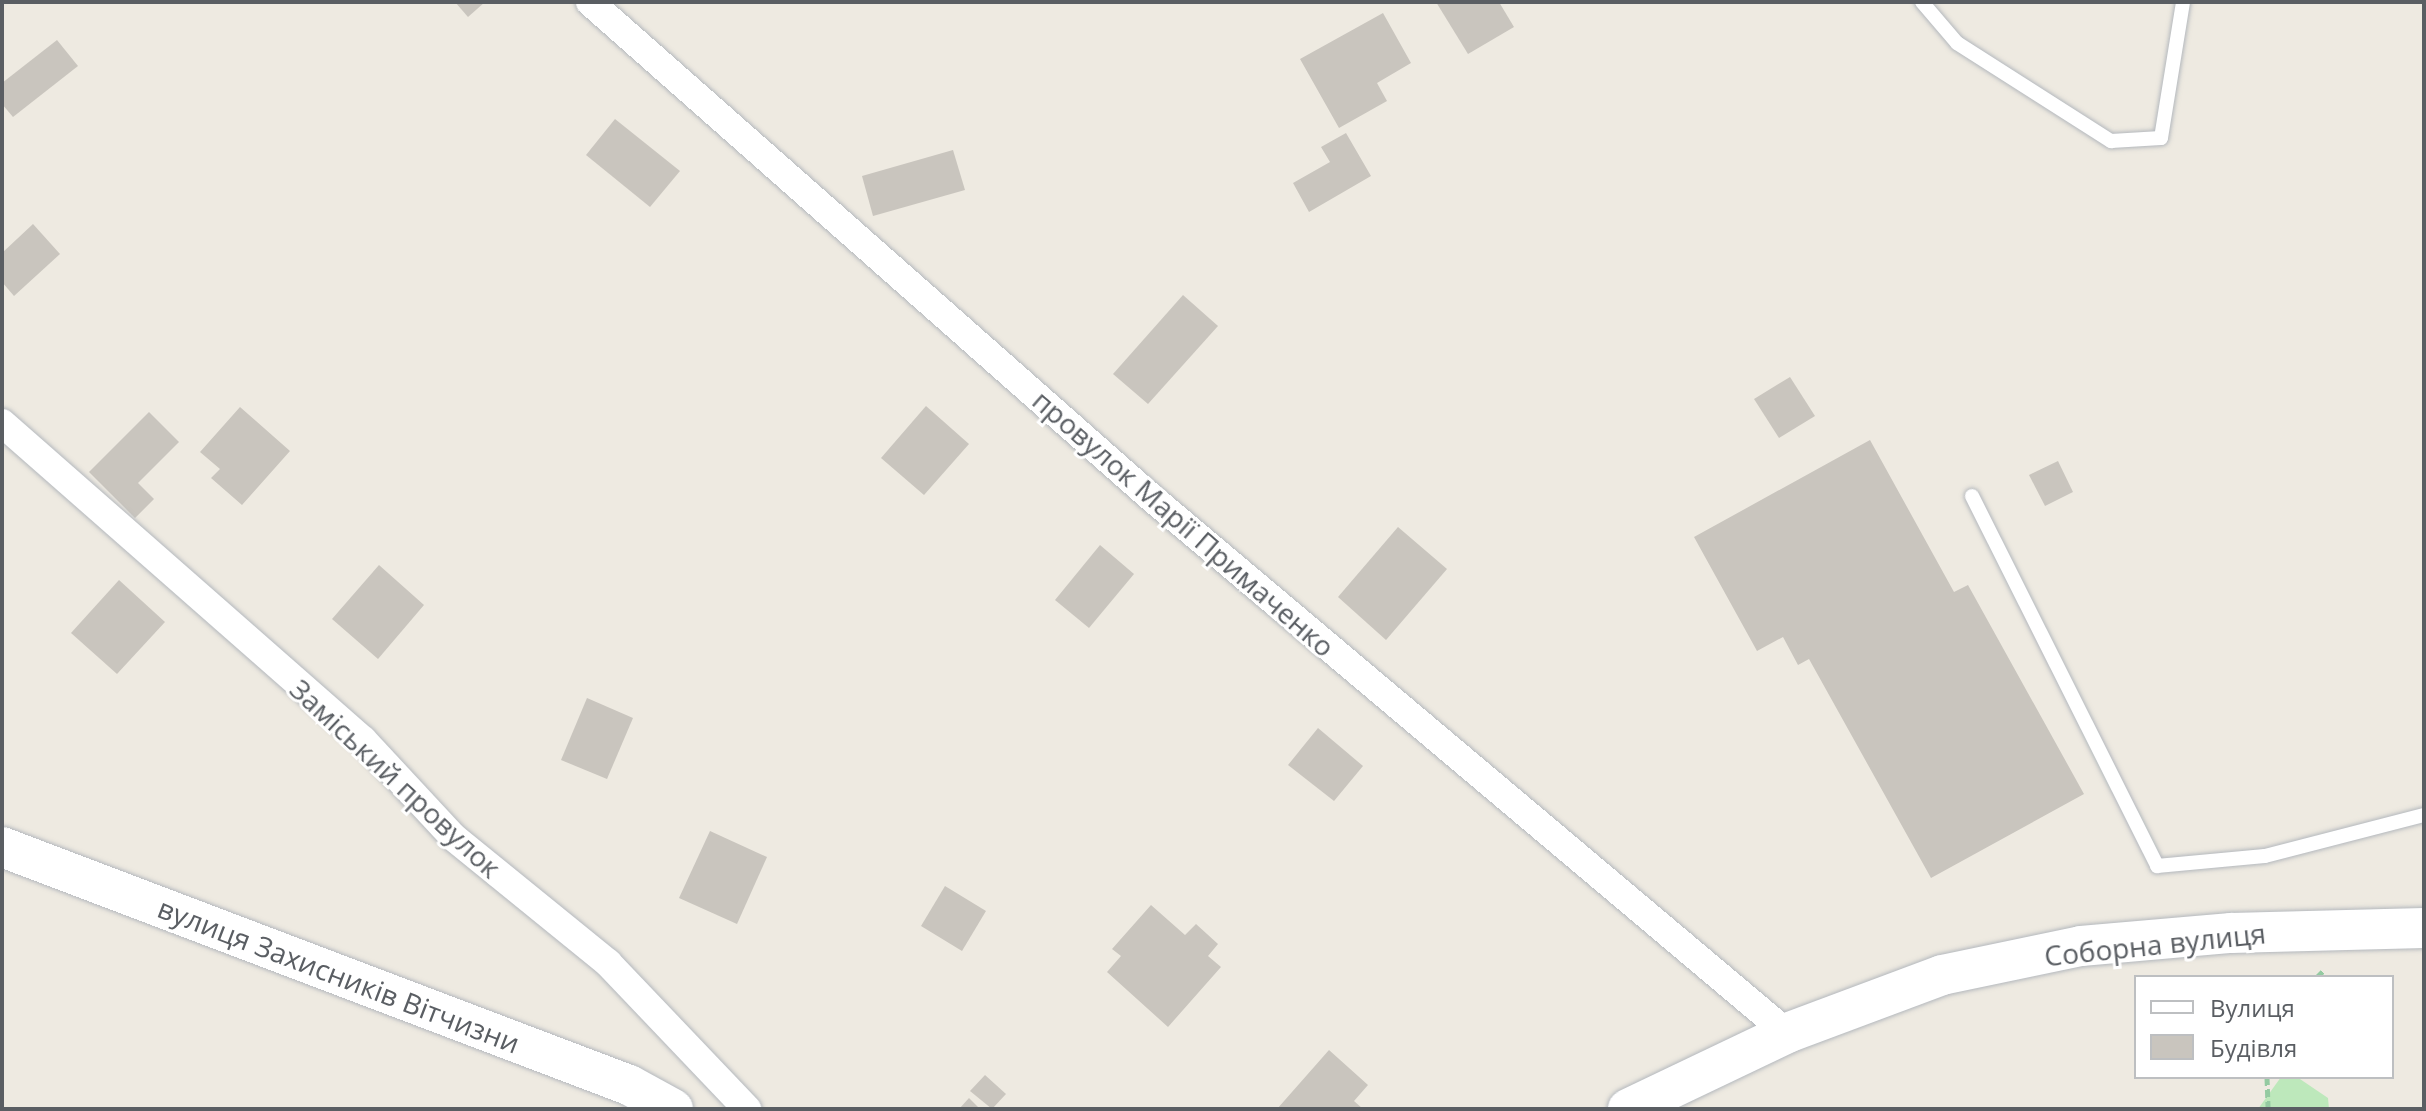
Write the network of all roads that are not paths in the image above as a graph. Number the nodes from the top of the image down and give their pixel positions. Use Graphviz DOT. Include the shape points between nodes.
graph roads {
  1 [pos="590,2"];
  2 [pos="1922,2"];
  3 [pos="2183,2"];
  4 [pos="2,423"];
  5 [pos="1972,496"];
  6 [pos="2424,815"];
  7 [pos="2,847"];
  8 [pos="2424,928"];
  9 [pos="1787,1033"];
  10 [pos="673,1109"];
  11 [pos="747,1109"];
  12 [pos="1628,1109"];
  1 -- 9 [label="street, провулок Марії Примаченко" via="1153,499"];
  2 -- 3 [label="lane" via="1957,43 2111,141 2161,138"];
  4 -- 11 [label="street, Заміський провулок" via="363,740 453,837 608,963"];
  5 -- 6 [label="lane" via="2157,866 2265,856"];
  7 -- 10 [label="street, вулиця Захисників Вітчизни" via="629,1085"];
  8 -- 9 [label="street, Соборна вулиця" via="2081,946 1942,975"];
  9 -- 12 [label="street, Соборна вулиця"];
}
